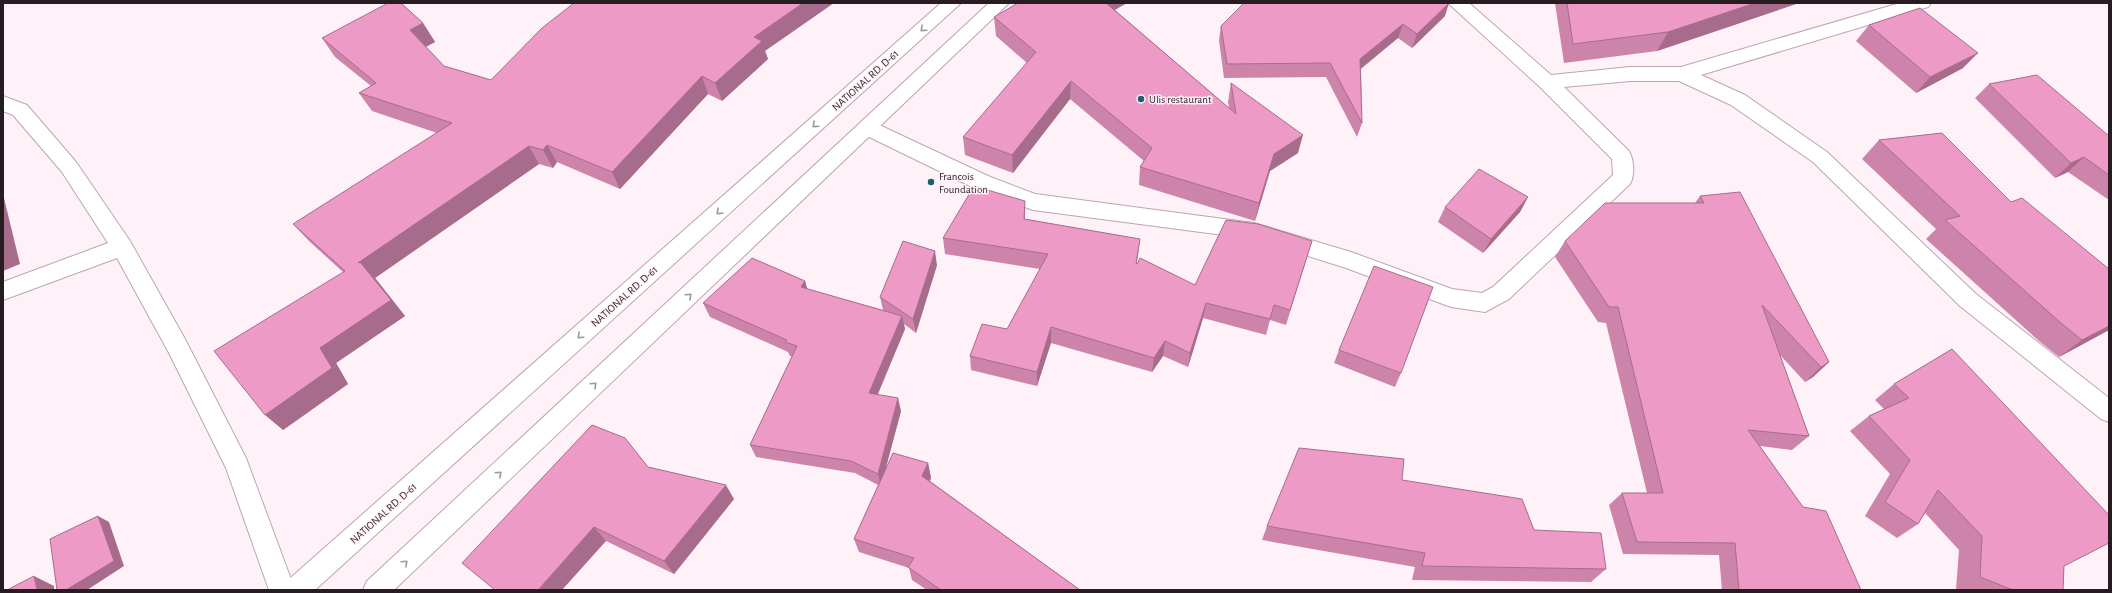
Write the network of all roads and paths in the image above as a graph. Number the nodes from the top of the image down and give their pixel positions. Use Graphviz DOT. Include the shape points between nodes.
graph roads {
  1 [pos="952,3"];
  2 [pos="1000,3"];
  3 [pos="1457,3"];
  4 [pos="1922,3"];
  5 [pos="1681,74"];
  6 [pos="1547,82"];
  7 [pos="3,103"];
  8 [pos="868,128"];
  9 [pos="122,247"];
  10 [pos="3,291"];
  11 [pos="2109,412"];
  12 [pos="282,590"];
  13 [pos="296,590"];
  14 [pos="376,590"];
  1 -- 13 [label="main road, NATIONAL RD. D-61, one-way"];
  2 -- 8 [label="main road"];
  3 -- 6 [label="main road"];
  4 -- 5 [label="main road"];
  5 -- 6 [label="main road" via="1630,74"];
  5 -- 11 [label="main road" via="1738,100 1820,157 1968,300"];
  6 -- 8 [label="main road" via="1622,156 1623,178 1501,293 1485,304 1451,298 1351,261 1254,231 1033,202 981,182"];
  7 -- 9 [label="main road" via="20,110 69,167"];
  14 -- 8 [label="main road, one-way"];
  9 -- 10 [label="main road"];
  9 -- 12 [label="main road" via="177,346 237,466"];
}
